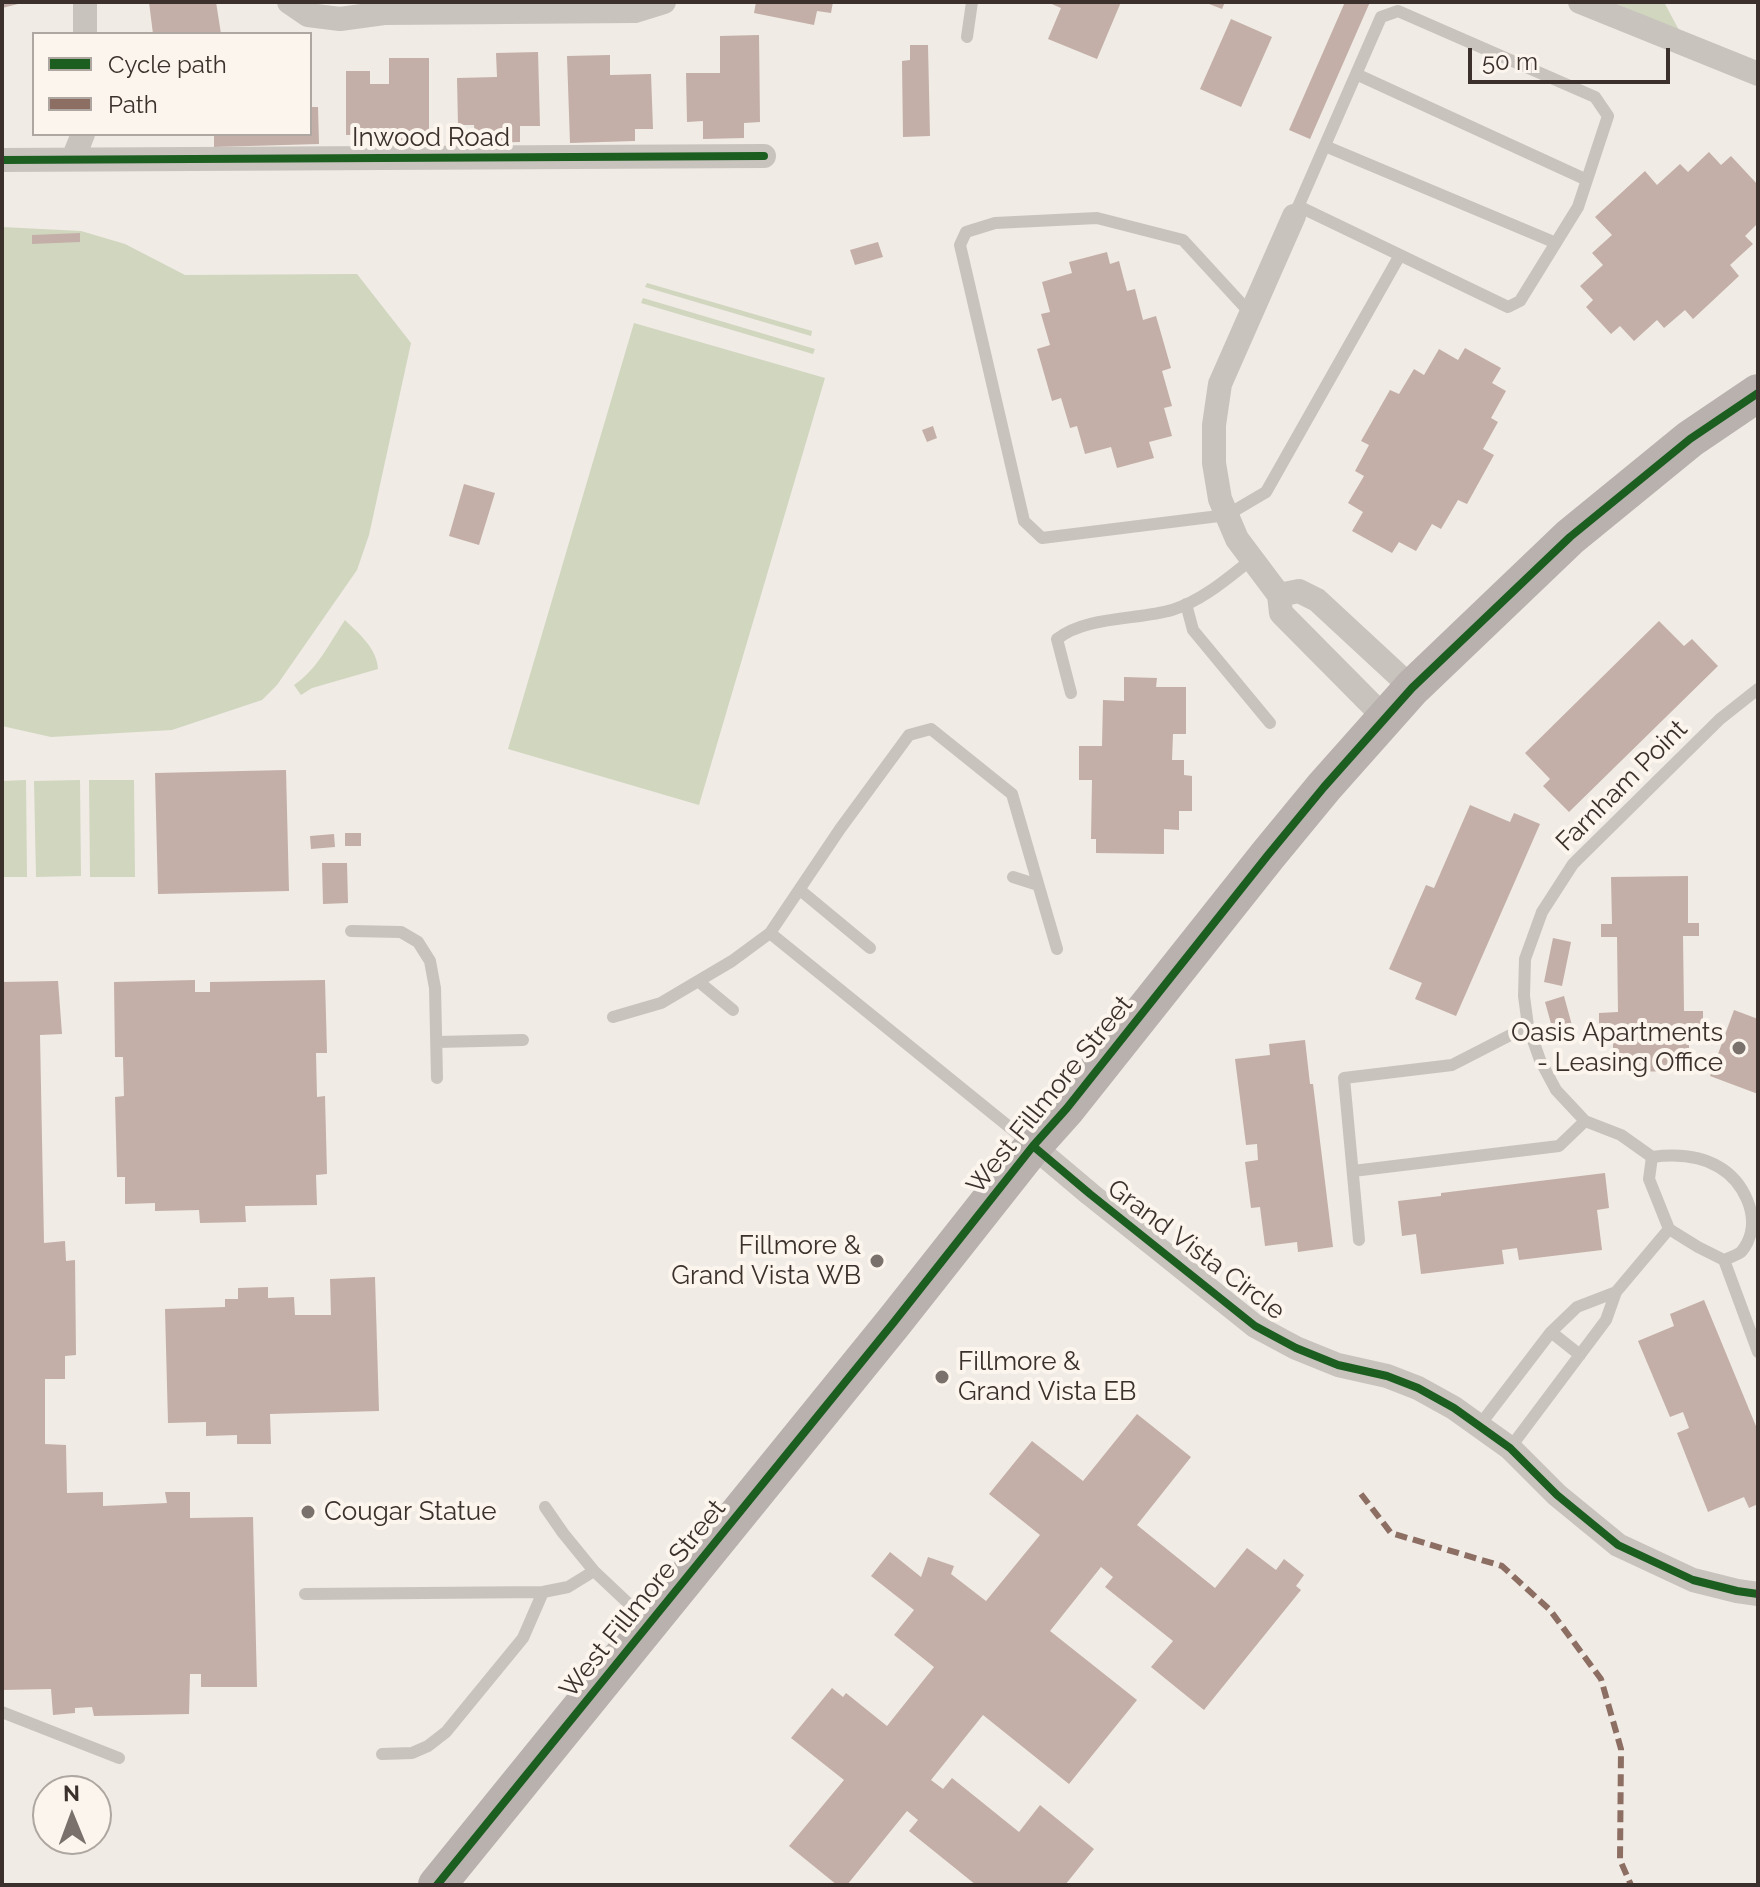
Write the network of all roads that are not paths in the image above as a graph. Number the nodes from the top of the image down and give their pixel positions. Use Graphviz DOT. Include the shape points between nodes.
graph roads {
  1 [pos="85,2"];
  2 [pos="289,2"];
  3 [pos="664,2"];
  4 [pos="972,2"];
  5 [pos="1580,2"];
  6 [pos="85,32"];
  7 [pos="967,37"];
  8 [pos="1356,74"];
  9 [pos="1758,74"];
  10 [pos="82,136"];
  11 [pos="1325,146"];
  12 [pos="764,156"];
  13 [pos="73,159"];
  14 [pos="2,160"];
  15 [pos="1587,180"];
  16 [pos="1296,211"];
  17 [pos="1556,243"];
  18 [pos="1400,255"];
  19 [pos="1251,314"];
  20 [pos="1758,393"];
  21 [pos="1227,515"];
  22 [pos="1252,559"];
  23 [pos="1279,595"];
  24 [pos="1186,604"];
  25 [pos="1412,688"];
  26 [pos="1758,689"];
  27 [pos="1071,693"];
  28 [pos="1385,718"];
  29 [pos="1270,723"];
  30 [pos="1013,877"];
  31 [pos="1038,885"];
  32 [pos="800,890"];
  33 [pos="351,931"];
  34 [pos="770,933"];
  35 [pos="870,948"];
  36 [pos="1057,949"];
  37 [pos="698,981"];
  38 [pos="733,1010"];
  39 [pos="613,1017"];
  40 [pos="1528,1026"];
  41 [pos="523,1040"];
  42 [pos="437,1042"];
  43 [pos="437,1078"];
  44 [pos="1585,1121"];
  45 [pos="1033,1146"];
  46 [pos="1652,1157"];
  47 [pos="1353,1171"];
  48 [pos="1669,1229"];
  49 [pos="1359,1240"];
  50 [pos="1724,1260"];
  51 [pos="1616,1292"];
  52 [pos="1551,1332"];
  53 [pos="1758,1352"];
  54 [pos="1580,1355"];
  55 [pos="1479,1426"];
  56 [pos="1510,1448"];
  57 [pos="545,1507"];
  58 [pos="594,1571"];
  59 [pos="543,1592"];
  60 [pos="305,1594"];
  61 [pos="1758,1594"];
  62 [pos="649,1623"];
  63 [pos="2,1712"];
  64 [pos="382,1754"];
  65 [pos="119,1758"];
  66 [pos="437,1885"];
  1 -- 6 [label="street"];
  2 -- 3 [label="street" via="308,15 340,19 384,13 635,11"];
  4 -- 7 [label="lane"];
  5 -- 9 [label="street"];
  8 -- 11 [label="lane"];
  8 -- 15 [label="lane"];
  8 -- 15 [label="lane" via="1381,17 1398,11 1595,97 1608,116"];
  10 -- 13 [label="street"];
  11 -- 16 [label="lane"];
  11 -- 17 [label="lane"];
  12 -- 13 [label="street, Inwood Road"];
  13 -- 14 [label="street, Inwood Road"];
  15 -- 17 [label="lane"];
  16 -- 18 [label="lane"];
  16 -- 19 [label="street"];
  17 -- 18 [label="lane" via="1520,301 1508,307"];
  18 -- 21 [label="lane" via="1266,492"];
  19 -- 21 [label="street" via="1220,384 1214,425 1214,463"];
  19 -- 21 [label="lane" via="1183,240 1097,218 995,223 966,232 960,245 1024,521 1042,538"];
  20 -- 25 [label="main road, West Fillmore Street" via="1690,439 1570,537"];
  21 -- 22 [label="street"];
  22 -- 23 [label="street"];
  22 -- 24 [label="lane"];
  23 -- 25 [label="street" via="1299,591 1317,600"];
  23 -- 28 [label="street" via="1281,613"];
  24 -- 27 [label="lane" via="1082,626 1057,639"];
  24 -- 29 [label="lane" via="1193,630"];
  25 -- 28 [label="main road, West Fillmore Street"];
  26 -- 40 [label="lane, Farnham Point" via="1720,719 1573,864 1542,912 1525,959"];
  28 -- 45 [label="main road, West Fillmore Street"];
  30 -- 31 [label="lane"];
  31 -- 32 [label="lane" via="1012,794 931,729 909,735"];
  31 -- 36 [label="lane"];
  32 -- 34 [label="lane"];
  32 -- 35 [label="lane"];
  33 -- 42 [label="lane" via="401,932 418,942 430,961"];
  34 -- 37 [label="lane"];
  34 -- 45 [label="lane"];
  37 -- 38 [label="lane"];
  37 -- 39 [label="lane" via="661,1003"];
  40 -- 44 [label="lane, Farnham Point" via="1556,1090"];
  40 -- 47 [label="lane" via="1452,1065 1344,1078"];
  41 -- 42 [label="lane"];
  42 -- 43 [label="lane"];
  44 -- 46 [label="lane, Farnham Point" via="1621,1135"];
  44 -- 47 [label="lane" via="1559,1146"];
  45 -- 55 [label="street, Grand Vista Circle" via="1255,1326 1338,1365 1418,1388"];
  45 -- 62 [label="main road, West Fillmore Street"];
  46 -- 48 [label="lane" via="1649,1179"];
  46 -- 50 [label="lane" via="1695,1157 1736,1179 1754,1217 1752,1235 1742,1251"];
  47 -- 49 [label="lane"];
  48 -- 50 [label="lane"];
  48 -- 51 [label="lane"];
  50 -- 53 [label="lane"];
  51 -- 52 [label="lane" via="1577,1307"];
  51 -- 54 [label="lane" via="1606,1320"];
  52 -- 54 [label="lane"];
  52 -- 55 [label="lane"];
  54 -- 56 [label="lane"];
  55 -- 56 [label="street, Grand Vista Circle"];
  56 -- 61 [label="street, Grand Vista Circle" via="1618,1545 1693,1580"];
  57 -- 58 [label="lane"];
  58 -- 59 [label="lane" via="568,1587"];
  58 -- 62 [label="lane"];
  59 -- 60 [label="lane"];
  59 -- 64 [label="lane" via="523,1638 446,1732 412,1753"];
  62 -- 66 [label="main road, West Fillmore Street"];
  63 -- 65 [label="lane"];
}
